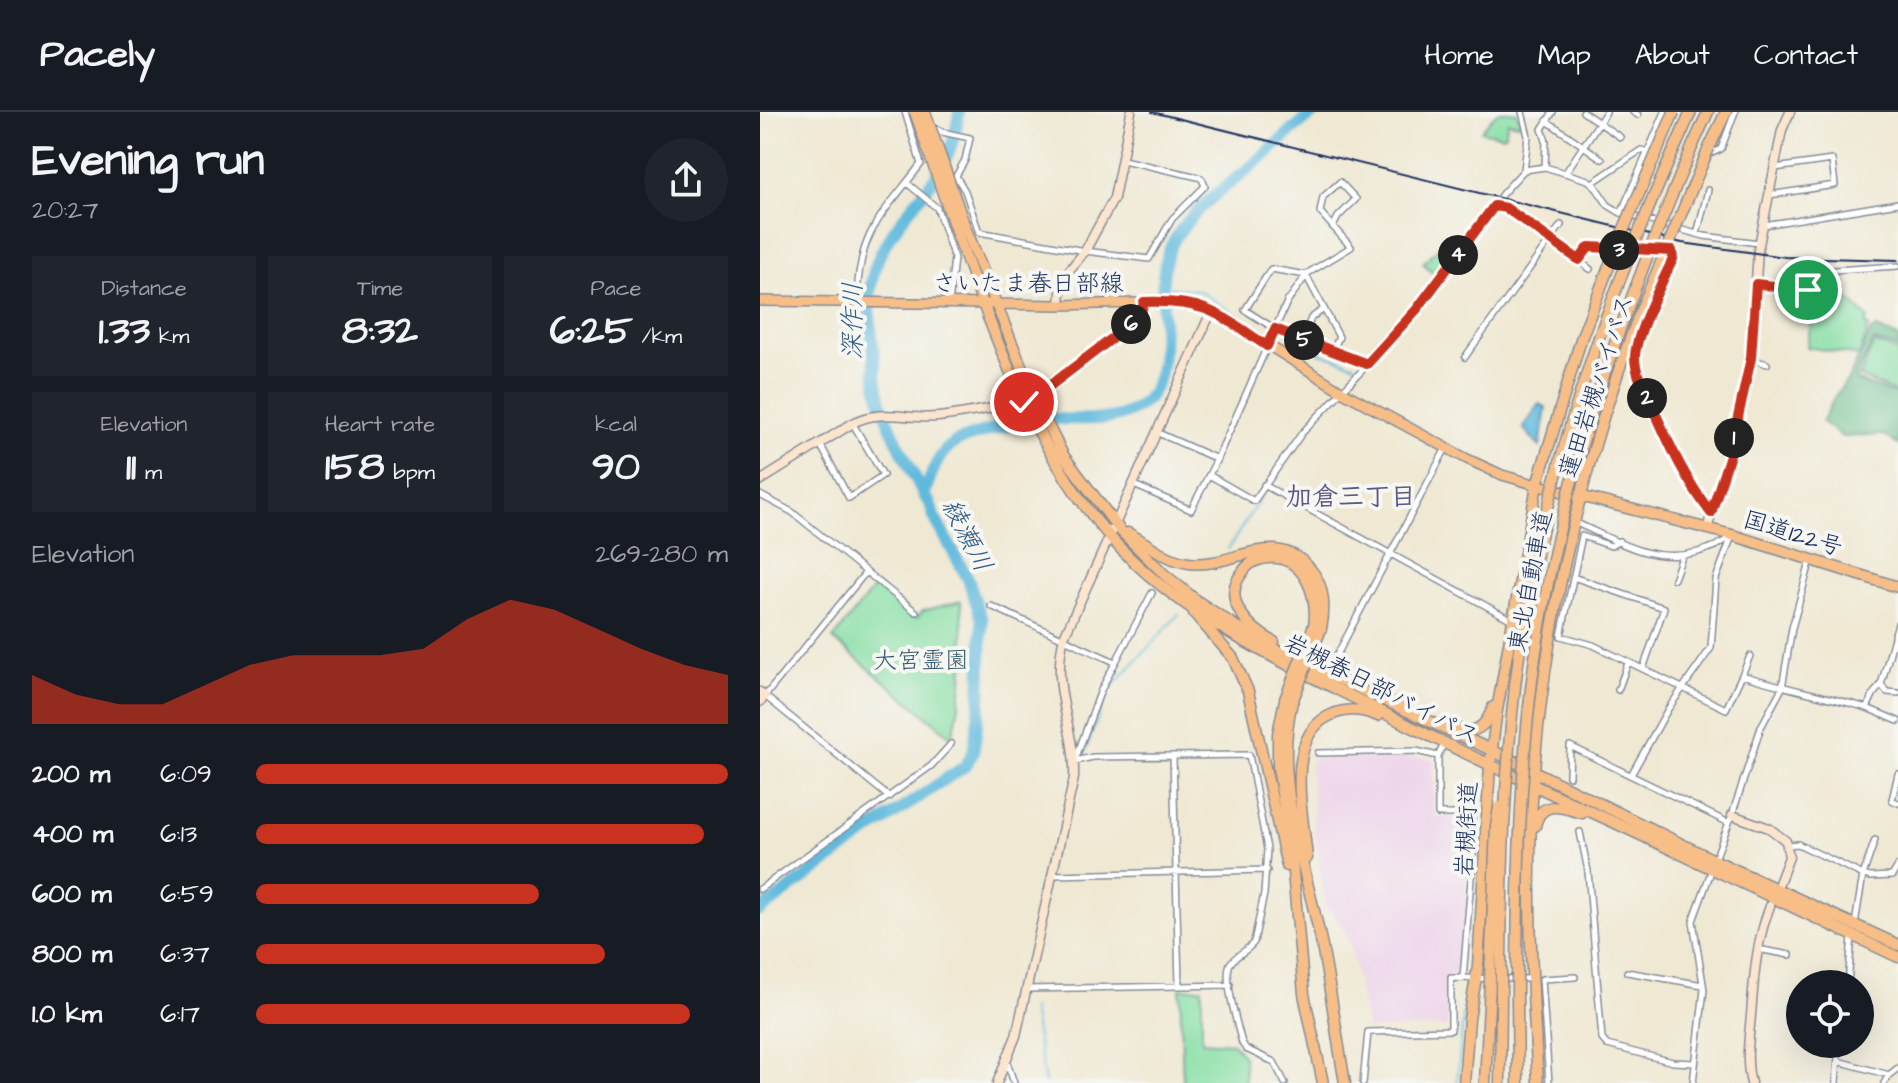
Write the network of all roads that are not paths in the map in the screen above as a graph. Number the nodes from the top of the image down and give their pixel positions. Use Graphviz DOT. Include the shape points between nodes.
graph roads {
  1 [pos="906,112"];
  2 [pos="915,112"];
  3 [pos="925,112"];
  4 [pos="1131,112"];
  5 [pos="1522,112"];
  6 [pos="1553,112"];
  7 [pos="1583,112"];
  8 [pos="1606,112"];
  9 [pos="1665,112"];
  10 [pos="1674,112"];
  11 [pos="1691,112"];
  12 [pos="1708,112"];
  13 [pos="1726,112"];
  14 [pos="1735,112"];
  15 [pos="1790,112"];
  16 [pos="1547,121"];
  17 [pos="1599,123"];
  18 [pos="1620,137"];
  19 [pos="1583,147"];
  20 [pos="1710,150"];
  21 [pos="1648,152"];
  22 [pos="1602,159"];
  23 [pos="1123,160"];
  24 [pos="1545,167"];
  25 [pos="1775,168"];
  26 [pos="1524,170"];
  27 [pos="1566,172"];
  28 [pos="907,183"];
  29 [pos="1592,183"];
  30 [pos="1708,190"];
  31 [pos="1769,195"];
  32 [pos="1898,203"];
  33 [pos="1494,206"];
  34 [pos="1621,213"];
  35 [pos="959,224"];
  36 [pos="1561,225"];
  37 [pos="1764,225"];
  38 [pos="1333,227"];
  39 [pos="1697,234"];
  40 [pos="1550,240"];
  41 [pos="1760,243"];
  42 [pos="1085,251"];
  43 [pos="1579,260"];
  44 [pos="1898,266"];
  45 [pos="1590,269"];
  46 [pos="1306,275"];
  47 [pos="1756,284"];
  48 [pos="760,301"];
  49 [pos="859,301"];
  50 [pos="1148,302"];
  51 [pos="949,304"];
  52 [pos="989,305"];
  53 [pos="1060,305"];
  54 [pos="1324,309"];
  55 [pos="1212,310"];
  56 [pos="1271,337"];
  57 [pos="1303,339"];
  58 [pos="1333,350"];
  59 [pos="1629,356"];
  60 [pos="1465,357"];
  61 [pos="1751,358"];
  62 [pos="1367,364"];
  63 [pos="1767,364"];
  64 [pos="1343,392"];
  65 [pos="1031,404"];
  66 [pos="853,423"];
  67 [pos="1156,432"];
  68 [pos="819,443"];
  69 [pos="1050,443"];
  70 [pos="1446,447"];
  71 [pos="1217,459"];
  72 [pos="1209,475"];
  73 [pos="760,481"];
  74 [pos="1134,485"];
  75 [pos="1264,485"];
  76 [pos="1537,485"];
  77 [pos="760,495"];
  78 [pos="1582,496"];
  79 [pos="1711,513"];
  80 [pos="1574,522"];
  81 [pos="1117,526"];
  82 [pos="1707,529"];
  83 [pos="1732,535"];
  84 [pos="1110,536"];
  85 [pos="1619,541"];
  86 [pos="1389,552"];
  87 [pos="1682,556"];
  88 [pos="1811,559"];
  89 [pos="866,572"];
  90 [pos="1573,577"];
  91 [pos="1674,579"];
  92 [pos="1898,587"];
  93 [pos="1152,593"];
  94 [pos="991,606"];
  95 [pos="1192,609"];
  96 [pos="916,612"];
  97 [pos="1513,621"];
  98 [pos="1898,623"];
  99 [pos="1317,627"];
  100 [pos="1064,637"];
  101 [pos="1750,656"];
  102 [pos="1115,662"];
  103 [pos="1628,663"];
  104 [pos="1643,669"];
  105 [pos="1326,672"];
  106 [pos="1742,675"];
  107 [pos="1881,685"];
  108 [pos="1782,688"];
  109 [pos="1501,690"];
  110 [pos="1618,690"];
  111 [pos="1681,690"];
  112 [pos="1898,693"];
  113 [pos="762,697"];
  114 [pos="1288,701"];
  115 [pos="1393,705"];
  116 [pos="1867,708"];
  117 [pos="1898,721"];
  118 [pos="1441,742"];
  119 [pos="951,744"];
  120 [pos="1537,744"];
  121 [pos="1491,750"];
  122 [pos="1318,753"];
  123 [pos="1173,756"];
  124 [pos="1438,756"];
  125 [pos="1075,761"];
  126 [pos="1490,765"];
  127 [pos="1534,771"];
  128 [pos="1898,774"];
  129 [pos="1631,775"];
  130 [pos="1569,776"];
  131 [pos="1554,781"];
  132 [pos="1533,785"];
  133 [pos="889,797"];
  134 [pos="1898,803"];
  135 [pos="1731,819"];
  136 [pos="1618,824"];
  137 [pos="1580,832"];
  138 [pos="1875,840"];
  139 [pos="1787,845"];
  140 [pos="1713,864"];
  141 [pos="1898,866"];
  142 [pos="1267,870"];
  143 [pos="1176,873"];
  144 [pos="1053,875"];
  145 [pos="1863,875"];
  146 [pos="1779,883"];
  147 [pos="1530,888"];
  148 [pos="760,889"];
  149 [pos="1310,895"];
  150 [pos="1294,900"];
  151 [pos="1770,906"];
  152 [pos="1854,930"];
  153 [pos="1898,945"];
  154 [pos="1756,948"];
  155 [pos="1790,955"];
  156 [pos="1898,957"];
  157 [pos="1850,970"];
  158 [pos="1627,972"];
  159 [pos="1575,977"];
  160 [pos="1463,978"];
  161 [pos="1476,978"];
  162 [pos="1532,979"];
  163 [pos="1179,985"];
  164 [pos="1230,985"];
  165 [pos="1703,985"];
  166 [pos="1027,989"];
  167 [pos="1495,1005"];
  168 [pos="1838,1058"];
  169 [pos="1838,1061"];
  170 [pos="1007,1062"];
  171 [pos="1695,1063"];
  172 [pos="1898,1068"];
  173 [pos="1889,1075"];
  174 [pos="997,1083"];
  175 [pos="1014,1083"];
  176 [pos="1285,1083"];
  177 [pos="1323,1083"];
  178 [pos="1342,1083"];
  179 [pos="1363,1083"];
  180 [pos="1464,1083"];
  181 [pos="1485,1083"];
  182 [pos="1500,1083"];
  183 [pos="1518,1083"];
  184 [pos="1538,1083"];
  185 [pos="1549,1083"];
  186 [pos="1693,1083"];
  187 [pos="1751,1083"];
  188 [pos="1836,1083"];
  189 [pos="1884,1083"];
  1 -- 28 [label="street" via="921,164"];
  1 -- 42 [label="street" via="942,132 970,138 956,176 979,232"];
  2 -- 35 [label="highway, bridge"];
  3 -- 35 [label="highway, bridge"];
  4 -- 23 [label="street"];
  5 -- 26 [label="street" via="1528,136"];
  6 -- 16 [label="street"];
  7 -- 17 [label="street"];
  8 -- 17 [label="street"];
  9 -- 21 [label="street"];
  10 -- 76 [label="highway, 蓮田岩槻バイパス, bridge" via="1582,336"];
  11 -- 167 [label="highway, 東北自動車道, bridge" via="1612,298 1558,468 1525,616 1508,749"];
  12 -- 183 [label="highway, 東北自動車道, bridge" via="1607,360 1555,553 1525,746"];
  13 -- 20 [label="highway, 蓮田岩槻バイパス"];
  14 -- 20 [label="street" via="1721,149"];
  15 -- 25 [label="street"];
  16 -- 19 [label="street"];
  16 -- 24 [label="street" via="1542,129"];
  17 -- 18 [label="street"];
  17 -- 19 [label="street"];
  19 -- 22 [label="street"];
  19 -- 27 [label="street"];
  20 -- 59 [label="highway, 蓮田岩槻バイパス, bridge" via="1640,312"];
  21 -- 29 [label="street" via="1641,150"];
  21 -- 34 [label="street"];
  23 -- 42 [label="street" via="1114,198"];
  23 -- 42 [label="street" via="1198,177 1205,186 1172,219 1149,259"];
  24 -- 26 [label="street"];
  24 -- 27 [label="street"];
  25 -- 31 [label="street"];
  25 -- 31 [label="street" via="1832,160 1835,185"];
  26 -- 33 [label="street"];
  27 -- 29 [label="street"];
  28 -- 49 [label="street" via="868,235"];
  28 -- 51 [label="street" via="937,208 954,258"];
  29 -- 34 [label="street"];
  30 -- 39 [label="street"];
  31 -- 37 [label="street"];
  32 -- 37 [label="street"];
  33 -- 40 [label="street" via="1506,208"];
  33 -- 62 [label="street" via="1417,309"];
  34 -- 39 [label="street"];
  35 -- 52 [label="highway, 岩槻春日部バイパス"];
  36 -- 40 [label="street"];
  37 -- 41 [label="street"];
  38 -- 38 [label="street" via="1356,199 1340,182 1323,197 1320,212"];
  38 -- 46 [label="street" via="1351,247"];
  39 -- 41 [label="street"];
  40 -- 43 [label="street"];
  40 -- 60 [label="street"];
  41 -- 47 [label="street"];
  42 -- 53 [label="street" via="1062,279"];
  43 -- 45 [label="street"];
  43 -- 59 [label="street" via="1589,247 1672,251"];
  44 -- 47 [label="street" via="1818,271 1806,291"];
  46 -- 54 [label="street"];
  46 -- 56 [label="street"];
  46 -- 56 [label="street" via="1271,269 1245,310"];
  47 -- 61 [label="street"];
  48 -- 49 [label="main road, さいたま春日部線"];
  49 -- 51 [label="main road, さいたま春日部線"];
  50 -- 53 [label="main road, さいたま春日部線"];
  50 -- 55 [label="main road, さいたま春日部線"];
  50 -- 65 [label="street" via="1131,324"];
  51 -- 52 [label="main road, さいたま春日部線"];
  52 -- 53 [label="main road, さいたま春日部線"];
  52 -- 65 [label="highway, 岩槻春日部バイパス"];
  54 -- 57 [label="street" via="1311,318"];
  54 -- 58 [label="street" via="1339,337"];
  55 -- 56 [label="main road, さいたま春日部線"];
  55 -- 67 [label="street"];
  56 -- 57 [label="street"];
  56 -- 64 [label="main road, さいたま春日部線"];
  56 -- 71 [label="street"];
  57 -- 58 [label="street"];
  58 -- 62 [label="street"];
  59 -- 78 [label="highway, 蓮田岩槻バイパス"];
  59 -- 79 [label="street" via="1666,441"];
  61 -- 63 [label="street"];
  61 -- 79 [label="street"];
  62 -- 64 [label="street"];
  64 -- 70 [label="main road, さいたま春日部線"];
  64 -- 75 [label="street" via="1302,433"];
  65 -- 66 [label="street" via="933,417 875,415"];
  65 -- 69 [label="highway, 岩槻春日部バイパス"];
  66 -- 68 [label="street"];
  66 -- 68 [label="street" via="883,475 849,498"];
  67 -- 71 [label="street"];
  67 -- 74 [label="street"];
  68 -- 73 [label="street"];
  69 -- 81 [label="highway, 岩槻春日部バイパス"];
  69 -- 84 [label="highway, 岩槻春日部バイパス" via="1075,491"];
  70 -- 76 [label="main road, さいたま春日部線"];
  70 -- 86 [label="street"];
  71 -- 72 [label="street"];
  72 -- 74 [label="street" via="1191,510"];
  72 -- 75 [label="street" via="1254,501"];
  74 -- 81 [label="street"];
  75 -- 86 [label="street"];
  76 -- 78 [label="highway, 国道122号"];
  76 -- 97 [label="highway, 岩槻街道"];
  77 -- 89 [label="street" via="792,512"];
  78 -- 80 [label="highway"];
  78 -- 82 [label="highway, 国道122号"];
  79 -- 82 [label="street"];
  80 -- 85 [label="street"];
  80 -- 120 [label="highway"];
  81 -- 84 [label="street"];
  81 -- 99 [label="highway" via="1167,557 1187,563 1210,563 1260,550 1291,554 1309,567 1320,585 1324,605"];
  81 -- 105 [label="highway, 岩槻春日部バイパス" via="1165,575 1222,619"];
  82 -- 83 [label="highway, 国道122号"];
  83 -- 87 [label="street" via="1723,544"];
  83 -- 88 [label="highway, 国道122号"];
  83 -- 111 [label="street" via="1716,579 1711,648"];
  84 -- 95 [label="highway, 岩槻春日部バイパス"];
  84 -- 100 [label="street"];
  85 -- 87 [label="street" via="1650,555"];
  85 -- 90 [label="street" via="1611,546 1582,536"];
  86 -- 97 [label="street"];
  86 -- 105 [label="street"];
  87 -- 91 [label="street"];
  88 -- 92 [label="highway, 国道122号"];
  88 -- 108 [label="street"];
  89 -- 96 [label="street"];
  89 -- 113 [label="street"];
  90 -- 103 [label="street" via="1561,636"];
  90 -- 104 [label="street" via="1664,608"];
  93 -- 102 [label="street"];
  94 -- 100 [label="street"];
  95 -- 118 [label="highway, 岩槻春日部バイパス" via="1265,653"];
  95 -- 150 [label="highway" via="1233,658 1248,691"];
  97 -- 109 [label="highway, 岩槻街道"];
  98 -- 107 [label="street"];
  99 -- 105 [label="highway" via="1312,588 1294,565 1265,558 1241,573 1235,601 1246,621"];
  99 -- 114 [label="highway, bridge"];
  100 -- 102 [label="street"];
  100 -- 125 [label="street" via="1060,689"];
  101 -- 106 [label="street"];
  102 -- 125 [label="street"];
  103 -- 104 [label="street"];
  103 -- 110 [label="street"];
  104 -- 111 [label="street"];
  105 -- 115 [label="highway, 岩槻春日部バイパス"];
  106 -- 108 [label="street"];
  106 -- 111 [label="street" via="1726,709"];
  107 -- 112 [label="street"];
  107 -- 116 [label="street"];
  108 -- 116 [label="street"];
  108 -- 135 [label="street" via="1761,727"];
  109 -- 115 [label="highway" via="1486,724 1474,731"];
  109 -- 121 [label="highway, 岩槻街道"];
  111 -- 129 [label="street"];
  113 -- 133 [label="street"];
  114 -- 149 [label="highway" via="1285,760"];
  114 -- 150 [label="highway" via="1278,734 1278,758"];
  115 -- 121 [label="highway, 岩槻春日部バイパス"];
  116 -- 117 [label="street"];
  118 -- 124 [label="street"];
  118 -- 126 [label="highway, 岩槻春日部バイパス"];
  118 -- 149 [label="highway" via="1353,710 1315,725 1300,769"];
  119 -- 133 [label="street"];
  120 -- 127 [label="highway"];
  120 -- 131 [label="highway" via="1538,758"];
  121 -- 126 [label="highway, 岩槻街道"];
  121 -- 127 [label="highway, 岩槻春日部バイパス"];
  122 -- 124 [label="street" via="1416,751"];
  123 -- 125 [label="street"];
  123 -- 142 [label="street" via="1249,755"];
  123 -- 143 [label="street"];
  124 -- 160 [label="street" via="1438,814 1472,814"];
  125 -- 144 [label="street"];
  126 -- 132 [label="highway, 岩槻春日部バイパス"];
  126 -- 161 [label="highway, 岩槻街道"];
  127 -- 131 [label="highway, 岩槻春日部バイパス"];
  127 -- 132 [label="highway"];
  128 -- 134 [label="street" via="1892,800"];
  129 -- 130 [label="street" via="1570,746"];
  129 -- 135 [label="street"];
  131 -- 140 [label="highway, 岩槻春日部バイパス"];
  132 -- 136 [label="highway, 岩槻春日部バイパス"];
  132 -- 147 [label="highway"];
  133 -- 148 [label="street"];
  135 -- 139 [label="street" via="1769,828"];
  135 -- 140 [label="street"];
  136 -- 140 [label="highway, 岩槻春日部バイパス"];
  136 -- 147 [label="highway" via="1558,806 1543,810 1534,829"];
  137 -- 171 [label="street" via="1602,1039 1607,1045"];
  138 -- 145 [label="street"];
  139 -- 145 [label="street" via="1798,844"];
  139 -- 146 [label="street" via="1788,864"];
  140 -- 152 [label="highway, 岩槻春日部バイパス"];
  140 -- 165 [label="street" via="1693,921"];
  141 -- 145 [label="street" via="1892,876"];
  142 -- 143 [label="street"];
  142 -- 164 [label="street" via="1254,942 1231,962"];
  143 -- 144 [label="street"];
  143 -- 163 [label="street"];
  144 -- 166 [label="street"];
  145 -- 152 [label="street"];
  147 -- 162 [label="highway"];
  149 -- 178 [label="highway" via="1331,988"];
  150 -- 177 [label="highway" via="1304,994"];
  151 -- 154 [label="street"];
  152 -- 153 [label="highway, 岩槻春日部バイパス"];
  152 -- 156 [label="highway, 岩槻春日部バイパス"];
  152 -- 157 [label="street"];
  154 -- 155 [label="street"];
  154 -- 187 [label="street" via="1747,1070"];
  158 -- 165 [label="street"];
  159 -- 185 [label="street" via="1542,979"];
  160 -- 161 [label="street"];
  160 -- 179 [label="street" via="1451,978 1451,1030 1368,1032"];
  161 -- 162 [label="street"];
  161 -- 180 [label="highway, 岩槻街道"];
  162 -- 184 [label="highway"];
  163 -- 164 [label="street"];
  163 -- 166 [label="street"];
  164 -- 176 [label="street" via="1242,1043 1274,1062"];
  165 -- 171 [label="street"];
  166 -- 170 [label="street"];
  167 -- 181 [label="highway"];
  167 -- 182 [label="highway, 東北自動車道"];
  168 -- 169 [label="street"];
  169 -- 173 [label="street"];
  169 -- 188 [label="street"];
  170 -- 174 [label="street"];
  170 -- 175 [label="street"];
  171 -- 186 [label="street"];
  172 -- 173 [label="street"];
  173 -- 189 [label="street"];
}
